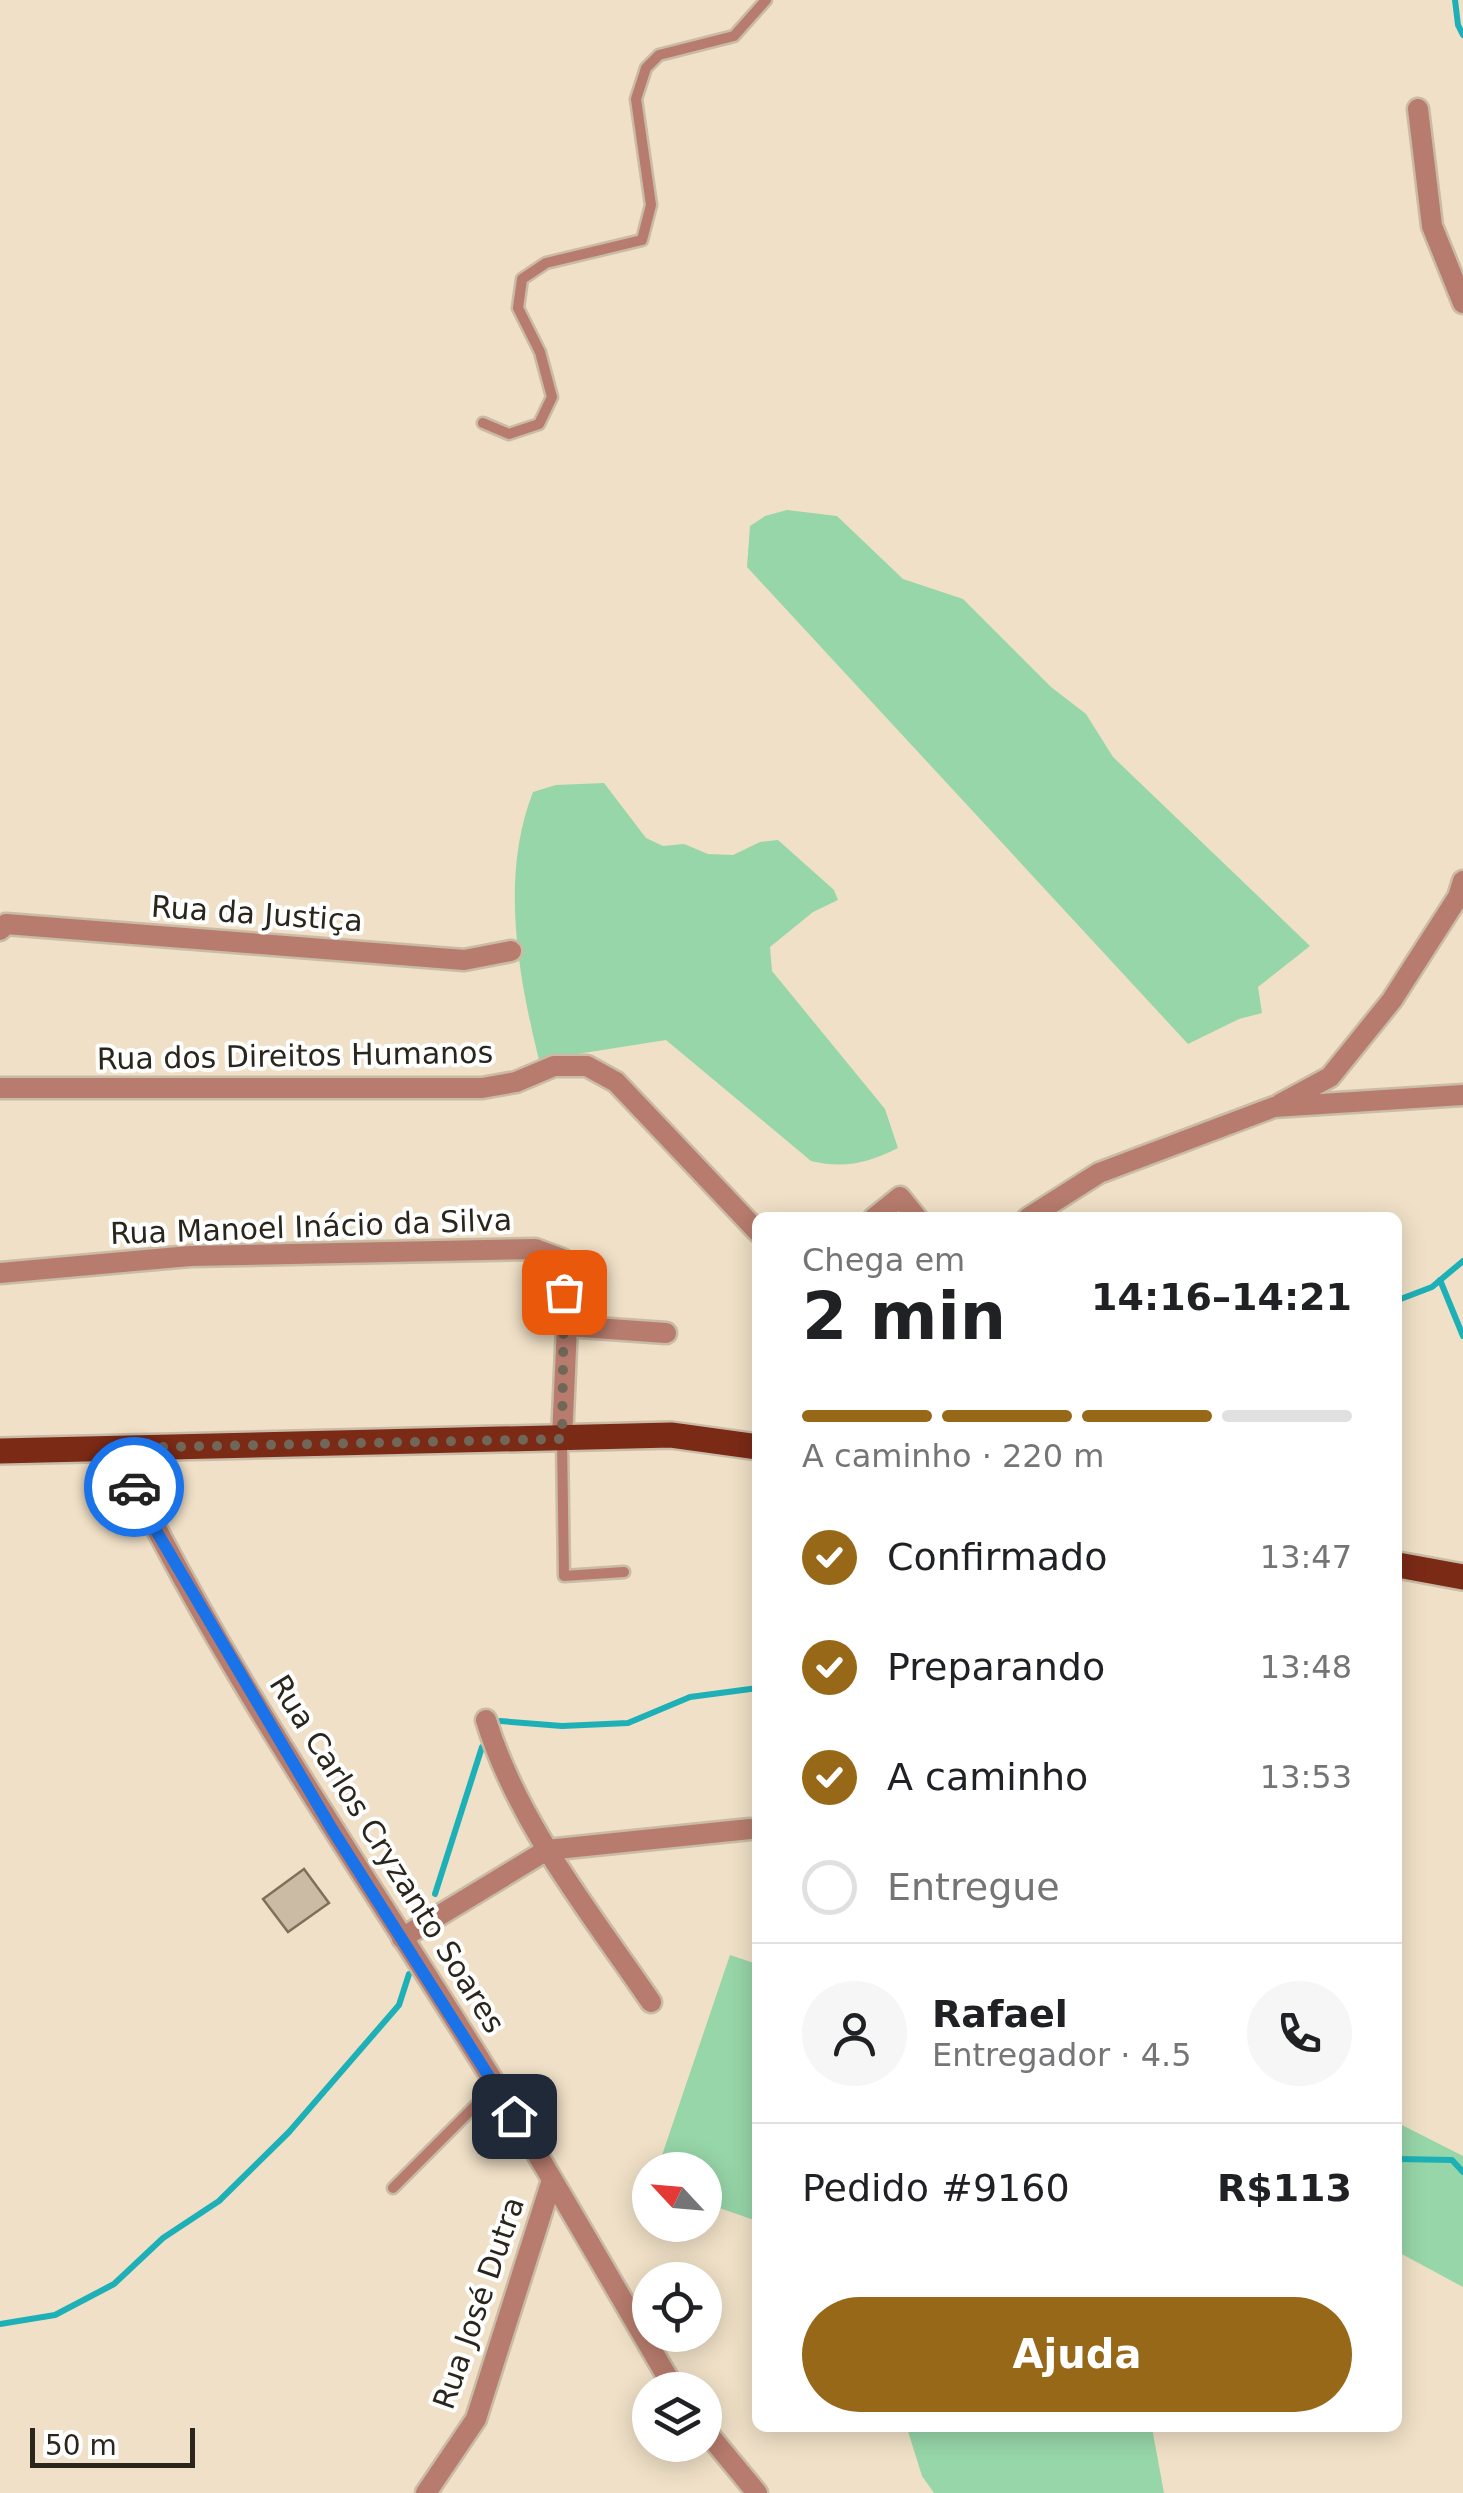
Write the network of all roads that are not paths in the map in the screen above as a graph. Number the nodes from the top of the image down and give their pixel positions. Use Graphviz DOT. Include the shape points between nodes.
graph roads {
  1 [pos="766,0"];
  2 [pos="1418,110"];
  3 [pos="1463,304"];
  4 [pos="483,424"];
  5 [pos="1463,881"];
  6 [pos="0,930"];
  7 [pos="511,951"];
  8 [pos="0,1088"];
  9 [pos="1463,1095"];
  10 [pos="1274,1107"];
  11 [pos="881,1212"];
  12 [pos="912,1212"];
  13 [pos="1037,1212"];
  14 [pos="752,1226"];
  15 [pos="0,1274"];
  16 [pos="567,1326"];
  17 [pos="666,1333"];
  18 [pos="562,1439"];
  19 [pos="752,1446"];
  20 [pos="116,1448"];
  21 [pos="0,1450"];
  22 [pos="1402,1566"];
  23 [pos="624,1572"];
  24 [pos="1463,1577"];
  25 [pos="486,1720"];
  26 [pos="750,1829"];
  27 [pos="547,1850"];
  28 [pos="402,1938"];
  29 [pos="651,2002"];
  30 [pos="496,2085"];
  31 [pos="552,2180"];
  32 [pos="393,2188"];
  33 [pos="664,2372"];
  34 [pos="722,2451"];
  35 [pos="426,2493"];
  36 [pos="757,2493"];
  1 -- 4 [label="lane" via="734,36 659,55 646,68 636,99 652,206 642,240 546,262 522,279 518,308 552,396 539,424 508,434"];
  2 -- 3 [label="street" via="1432,226"];
  5 -- 10 [label="street" via="1392,1000 1330,1077"];
  6 -- 7 [label="street, Rua da Justiça" via="6,924 464,960"];
  8 -- 14 [label="street, Rua dos Direitos Humanos" via="482,1088 554,1066 587,1066 616,1082"];
  9 -- 10 [label="street"];
  10 -- 13 [label="street" via="1099,1173"];
  11 -- 12 [label="street" via="900,1197"];
  15 -- 16 [label="street, Rua Manoel Inácio da Silva" via="190,1256 535,1249 562,1259"];
  16 -- 17 [label="street"];
  16 -- 18 [label="street, Rua Manoel Inácio da Silva"];
  18 -- 19 [label="main road" via="671,1435"];
  18 -- 20 [label="main road"];
  18 -- 23 [label="lane" via="564,1576"];
  20 -- 21 [label="main road"];
  20 -- 28 [label="street, Rua Carlos Cryzanto Soares" via="151,1522"];
  22 -- 24 [label="main road"];
  25 -- 27 [label="street" via="501,1768"];
  26 -- 27 [label="street"];
  27 -- 28 [label="street"];
  27 -- 29 [label="street"];
  28 -- 30 [label="street, Rua Carlos Cryzanto Soares"];
  30 -- 31 [label="street, Rua Carlos Cryzanto Soares"];
  30 -- 32 [label="lane"];
  31 -- 33 [label="street, Rua Carlos Cryzanto Soares"];
  31 -- 35 [label="street, Rua José Dutra" via="476,2419"];
  34 -- 36 [label="street"];
}
